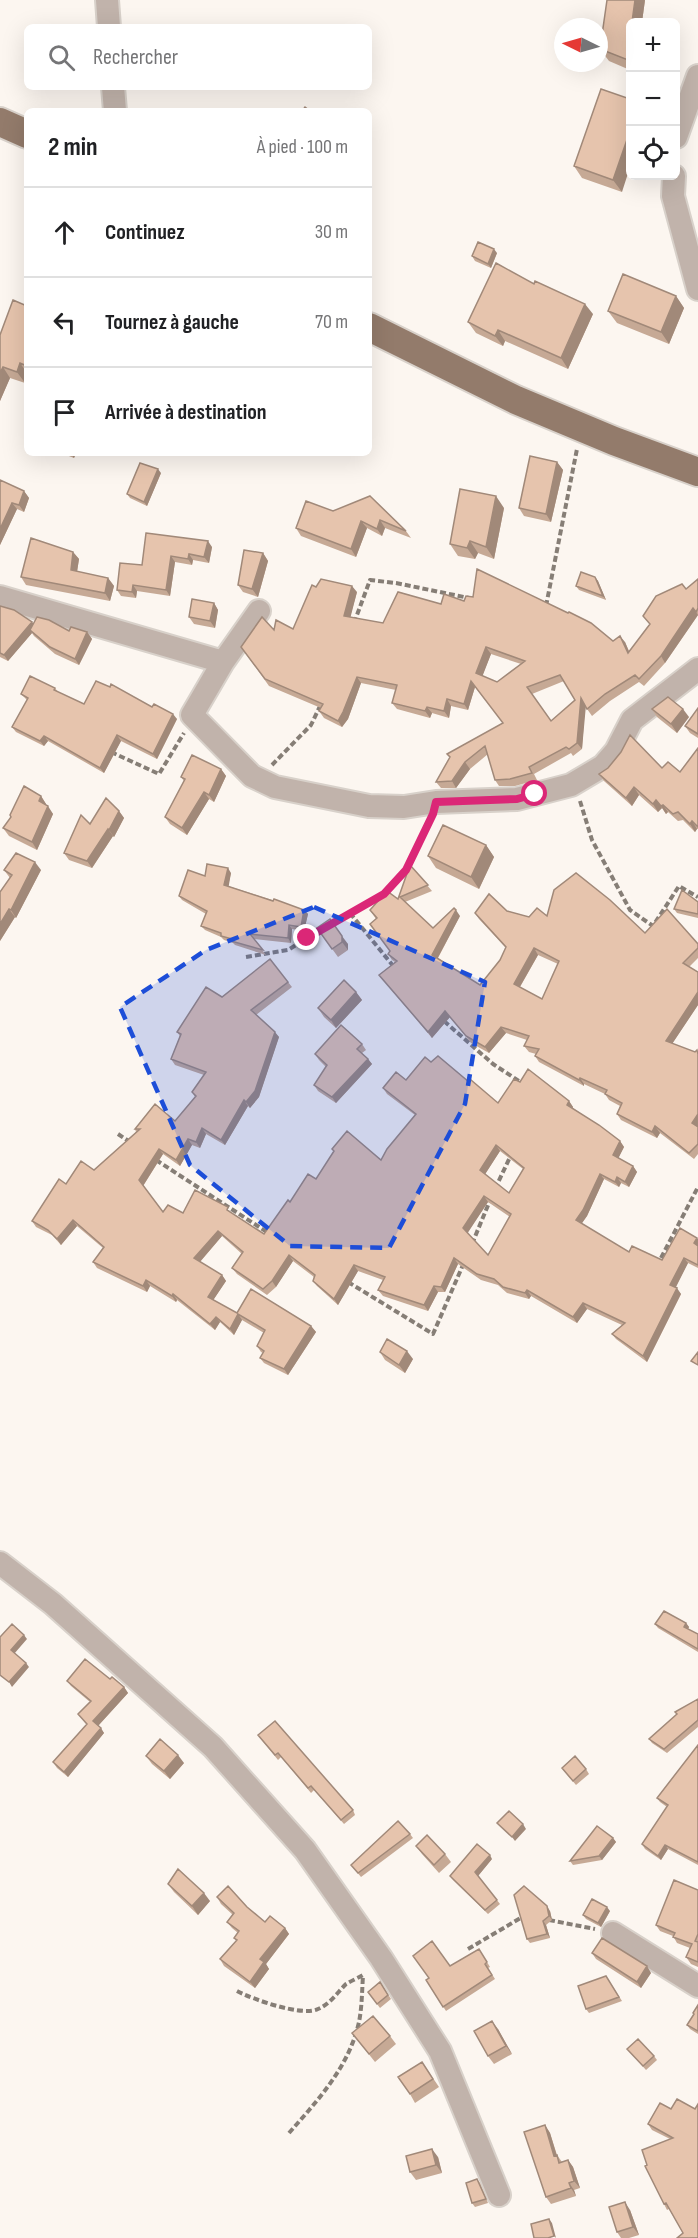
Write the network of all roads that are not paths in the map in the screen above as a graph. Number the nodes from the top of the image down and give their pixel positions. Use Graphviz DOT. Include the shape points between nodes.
graph roads {
  1 [pos="107,0"];
  2 [pos="109,24"];
  3 [pos="698,76"];
  4 [pos="113,90"];
  5 [pos="115,108"];
  6 [pos="0,122"];
  7 [pos="679,126"];
  8 [pos="24,133"];
  9 [pos="674,180"];
  10 [pos="698,289"];
  11 [pos="372,328"];
  12 [pos="697,468"];
  13 [pos="0,597"];
  14 [pos="259,611"];
  15 [pos="223,662"];
  16 [pos="698,669"];
  17 [pos="0,1563"];
  18 [pos="613,1933"];
  19 [pos="698,1986"];
  20 [pos="499,2195"];
  1 -- 2 [label="street"];
  3 -- 7 [label="street"];
  4 -- 5 [label="street"];
  6 -- 8 [label="main road"];
  9 -- 10 [label="street" via="673,196"];
  11 -- 12 [label="main road" via="516,400"];
  13 -- 15 [label="street"];
  14 -- 15 [label="street"];
  15 -- 16 [label="street" via="192,715 252,776 275,787 369,806 404,807 517,799 571,785 603,766 632,720"];
  17 -- 20 [label="street" via="53,1604 213,1747 305,1850 440,2051"];
  18 -- 19 [label="street"];
}
